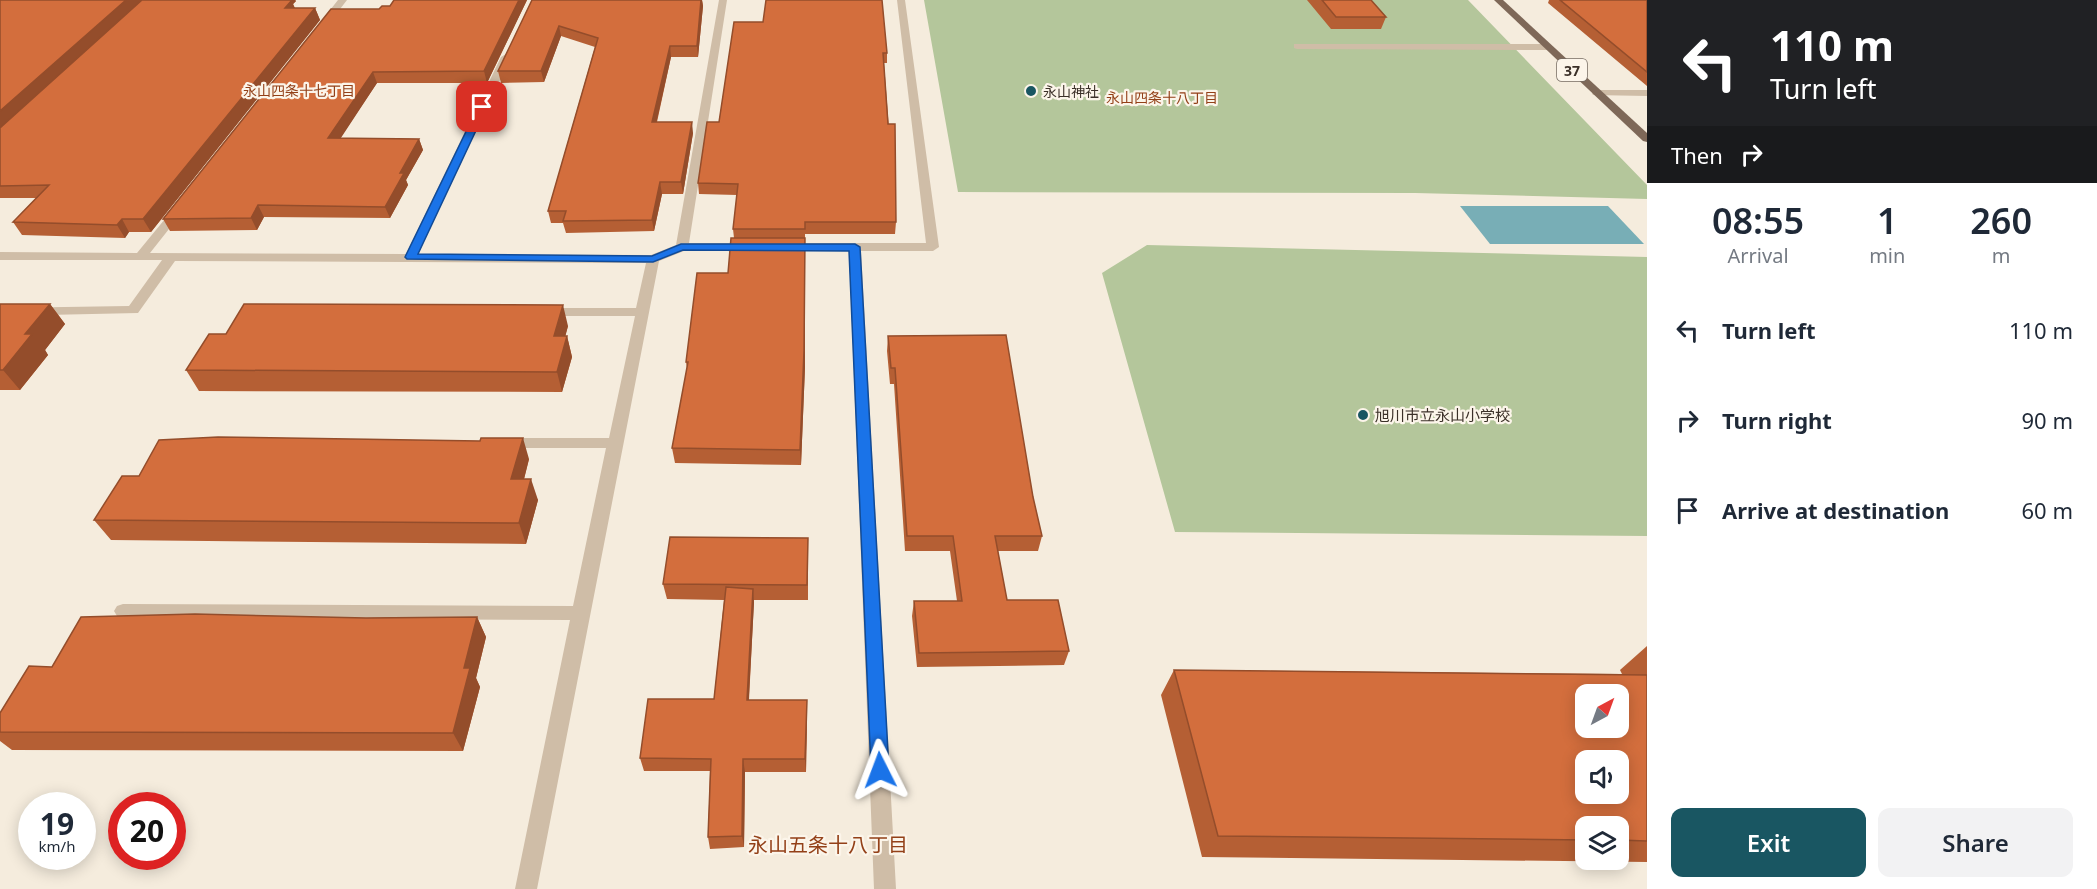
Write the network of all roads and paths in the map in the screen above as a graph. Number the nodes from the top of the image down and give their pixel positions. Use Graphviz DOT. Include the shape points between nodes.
graph roads {
  1 [pos="343,0"];
  2 [pos="723,0"];
  3 [pos="901,0"];
  4 [pos="1498,0"];
  5 [pos="314,37"];
  6 [pos="513,43"];
  7 [pos="1297,46"];
  8 [pos="1548,47"];
  9 [pos="1597,93"];
  10 [pos="1647,93"];
  11 [pos="1647,139"];
  12 [pos="184,202"];
  13 [pos="681,247"];
  14 [pos="855,247"];
  15 [pos="0,256"];
  16 [pos="140,257"];
  17 [pos="171,257"];
  18 [pos="411,257"];
  19 [pos="653,259"];
  20 [pos="0,312"];
  21 [pos="538,312"];
  22 [pos="643,312"];
  23 [pos="486,443"];
  24 [pos="615,443"];
  25 [pos="123,611"];
  26 [pos="580,613"];
  27 [pos="526,889"];
  28 [pos="885,889"];
  1 -- 5 [label="street"];
  2 -- 13 [label="street"];
  3 -- 14 [label="street" via="933,247"];
  4 -- 8 [label="main road, 37"];
  6 -- 18 [label="street"];
  7 -- 8 [label="street"];
  8 -- 9 [label="main road, 37"];
  9 -- 10 [label="street"];
  9 -- 11 [label="main road, 37"];
  12 -- 16 [label="street"];
  13 -- 14 [label="street"];
  13 -- 19 [label="street"];
  14 -- 28 [label="street"];
  15 -- 16 [label="street"];
  16 -- 17 [label="street"];
  17 -- 18 [label="street"];
  17 -- 20 [label="street" via="133,310"];
  18 -- 19 [label="street"];
  19 -- 22 [label="street"];
  21 -- 22 [label="street"];
  22 -- 24 [label="street"];
  23 -- 24 [label="street"];
  24 -- 26 [label="street"];
  25 -- 26 [label="street"];
  26 -- 27 [label="street"];
}
